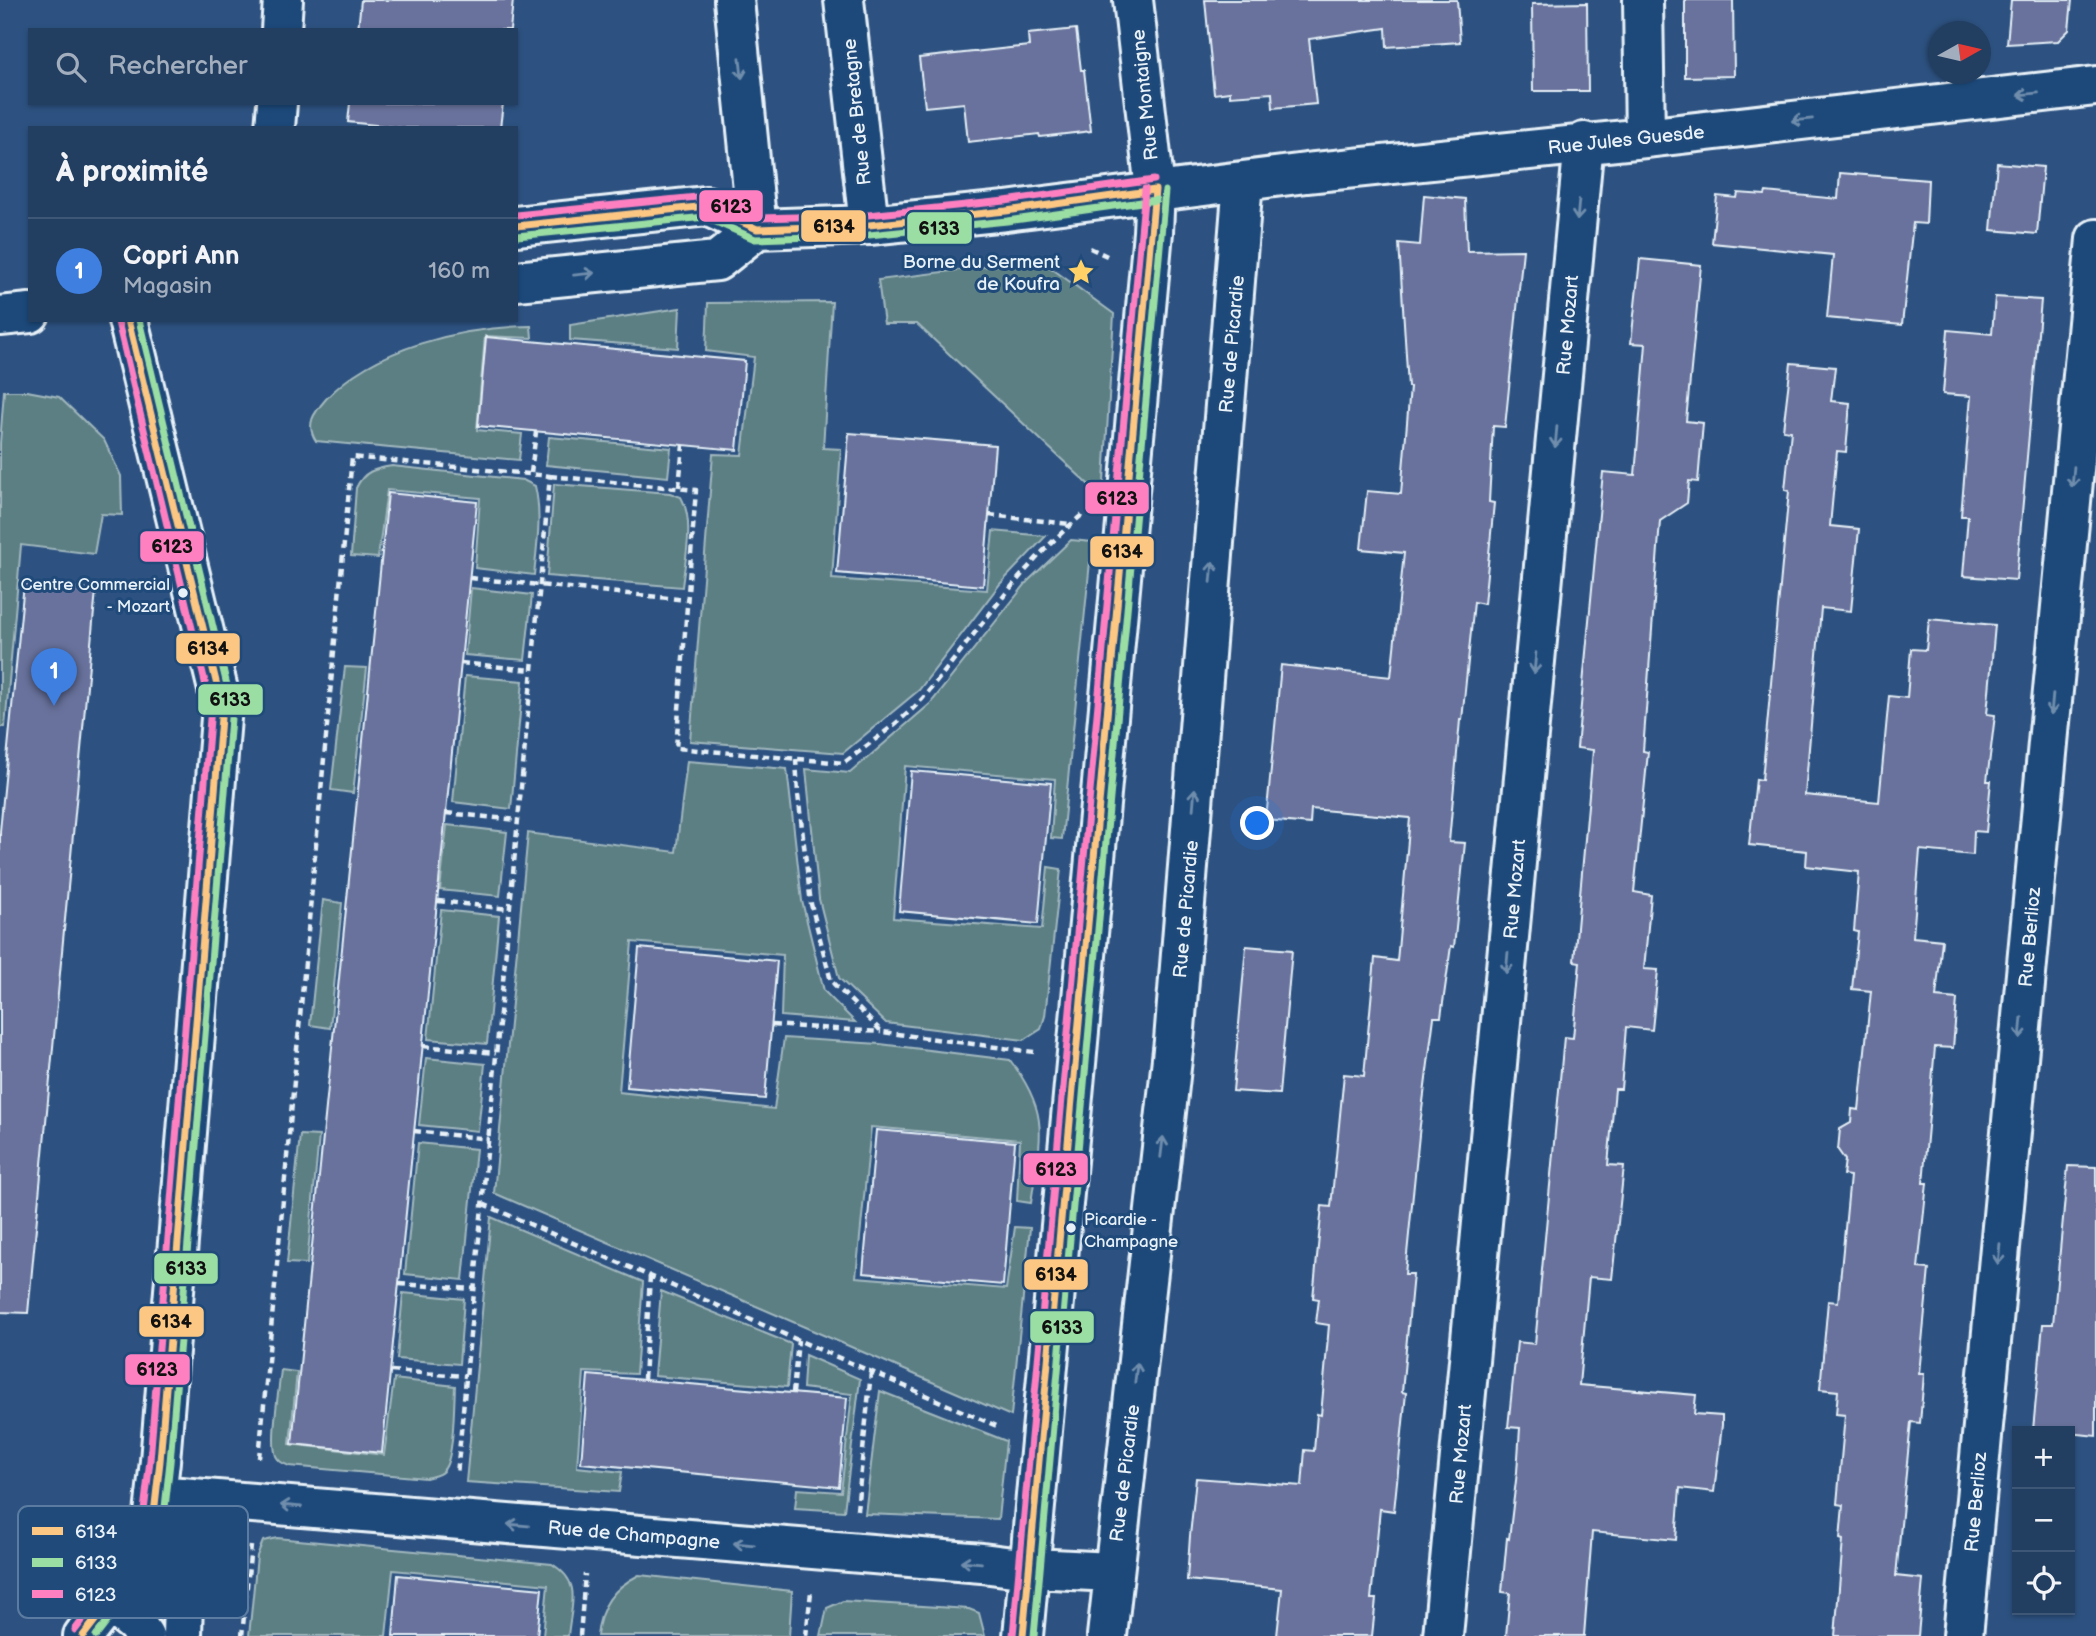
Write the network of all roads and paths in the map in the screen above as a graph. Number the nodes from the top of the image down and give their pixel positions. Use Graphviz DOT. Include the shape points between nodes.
graph roads {
  1 [pos="283,0"];
  2 [pos="734,0"];
  3 [pos="844,0"];
  4 [pos="1133,0"];
  5 [pos="1643,0"];
  6 [pos="281,28"];
  7 [pos="2096,86"];
  8 [pos="277,105"];
  9 [pos="275,126"];
  10 [pos="1645,138"];
  11 [pos="1584,142"];
  12 [pos="1243,181"];
  13 [pos="1155,190"];
  14 [pos="869,225"];
  15 [pos="518,226"];
  16 [pos="757,229"];
  17 [pos="2096,239"];
  18 [pos="518,281"];
  19 [pos="28,313"];
  20 [pos="0,316"];
  21 [pos="128,322"];
  22 [pos="536,432"];
  23 [pos="683,445"];
  24 [pos="530,473"];
  25 [pos="550,475"];
  26 [pos="679,487"];
  27 [pos="1127,514"];
  28 [pos="989,515"];
  29 [pos="1071,524"];
  30 [pos="470,578"];
  31 [pos="540,585"];
  32 [pos="688,600"];
  33 [pos="461,663"];
  34 [pos="532,670"];
  35 [pos="796,759"];
  36 [pos="446,813"];
  37 [pos="518,820"];
  38 [pos="438,901"];
  39 [pos="509,909"];
  40 [pos="772,1025"];
  41 [pos="882,1032"];
  42 [pos="423,1046"];
  43 [pos="496,1053"];
  44 [pos="1076,1056"];
  45 [pos="414,1131"];
  46 [pos="489,1139"];
  47 [pos="483,1204"];
  48 [pos="650,1276"];
  49 [pos="399,1284"];
  50 [pos="475,1289"];
  51 [pos="798,1340"];
  52 [pos="391,1371"];
  53 [pos="871,1372"];
  54 [pos="466,1376"];
  55 [pos="644,1380"];
  56 [pos="793,1393"];
  57 [pos="1040,1444"];
  58 [pos="156,1495"];
  59 [pos="255,1503"];
  60 [pos="155,1506"];
  61 [pos="453,1520"];
  62 [pos="589,1531"];
  63 [pos="853,1552"];
  64 [pos="1029,1566"];
  65 [pos="1112,1572"];
  66 [pos="248,1575"];
  67 [pos="97,1618"];
  68 [pos="128,1618"];
  69 [pos="183,1618"];
  70 [pos="244,1618"];
  71 [pos="83,1636"];
  72 [pos="144,1636"];
  73 [pos="182,1636"];
  74 [pos="242,1636"];
  75 [pos="580,1636"];
  76 [pos="1023,1636"];
  77 [pos="1107,1636"];
  78 [pos="1443,1636"];
  79 [pos="1963,1636"];
  1 -- 6 [label="street"];
  2 -- 16 [label="street, one-way"];
  3 -- 14 [label="street, Rue de Bretagne"];
  4 -- 13 [label="street, Rue Montaigne"];
  5 -- 10 [label="street"];
  7 -- 10 [label="street, Rue Jules Guesde, one-way"];
  8 -- 9 [label="street"];
  10 -- 11 [label="street, Rue Jules Guesde"];
  11 -- 12 [label="street, Rue Jules Guesde"];
  11 -- 78 [label="street, Rue Mozart, one-way"];
  12 -- 13 [label="street, Rue Jules Guesde"];
  65 -- 12 [label="street, Rue de Picardie, one-way" via="1174,1041"];
  13 -- 14 [label="street, Rue Jules Guesde"];
  13 -- 27 [label="street, Rue Montaigne"];
  14 -- 16 [label="street, Rue Jules Guesde"];
  15 -- 16 [label="street" via="708,206"];
  18 -- 16 [label="street, one-way" via="717,261"];
  17 -- 79 [label="street, Rue Berlioz, one-way"];
  19 -- 20 [label="street"];
  21 -- 58 [label="street" via="222,706"];
  22 -- 24 [label="path"];
  23 -- 26 [label="path"];
  24 -- 25 [label="path"];
  24 -- 59 [label="path" via="352,457"];
  25 -- 26 [label="path"];
  25 -- 31 [label="path"];
  26 -- 32 [label="path" via="696,490"];
  27 -- 29 [label="path" via="1090,508"];
  27 -- 44 [label="street, Rue Montaigne"];
  28 -- 29 [label="path"];
  29 -- 35 [label="path" via="1007,590 921,700 844,763"];
  30 -- 31 [label="path"];
  31 -- 32 [label="path"];
  31 -- 34 [label="path"];
  32 -- 35 [label="path" via="676,748"];
  33 -- 34 [label="path"];
  34 -- 37 [label="path"];
  35 -- 41 [label="path" via="811,904 831,981"];
  36 -- 37 [label="path"];
  37 -- 39 [label="path"];
  38 -- 39 [label="path"];
  39 -- 43 [label="path"];
  40 -- 41 [label="path"];
  41 -- 44 [label="path"];
  42 -- 43 [label="path"];
  43 -- 46 [label="path"];
  44 -- 57 [label="street, Rue Montaigne"];
  45 -- 46 [label="path"];
  46 -- 47 [label="path"];
  47 -- 48 [label="path"];
  47 -- 50 [label="path"];
  48 -- 51 [label="path"];
  48 -- 55 [label="path"];
  49 -- 50 [label="path"];
  50 -- 54 [label="path"];
  51 -- 53 [label="path"];
  51 -- 56 [label="path"];
  52 -- 54 [label="path"];
  53 -- 57 [label="path"];
  53 -- 63 [label="path"];
  54 -- 61 [label="path"];
  57 -- 64 [label="street, Rue Montaigne"];
  58 -- 59 [label="street, Rue de Champagne"];
  58 -- 60 [label="street"];
  61 -- 59 [label="street, Rue de Champagne, one-way"];
  59 -- 66 [label="path"];
  62 -- 61 [label="street, Rue de Champagne, one-way"];
  63 -- 62 [label="street, Rue de Champagne, one-way"];
  62 -- 75 [label="path"];
  64 -- 63 [label="street, Rue de Champagne, one-way"];
  64 -- 65 [label="street, Rue de Champagne"];
  64 -- 76 [label="street, Rue Montaigne"];
  65 -- 77 [label="street, Rue de Picardie"];
  67 -- 71 [label="street"];
  68 -- 72 [label="street"];
  69 -- 73 [label="street"];
  70 -- 74 [label="path"];
}
